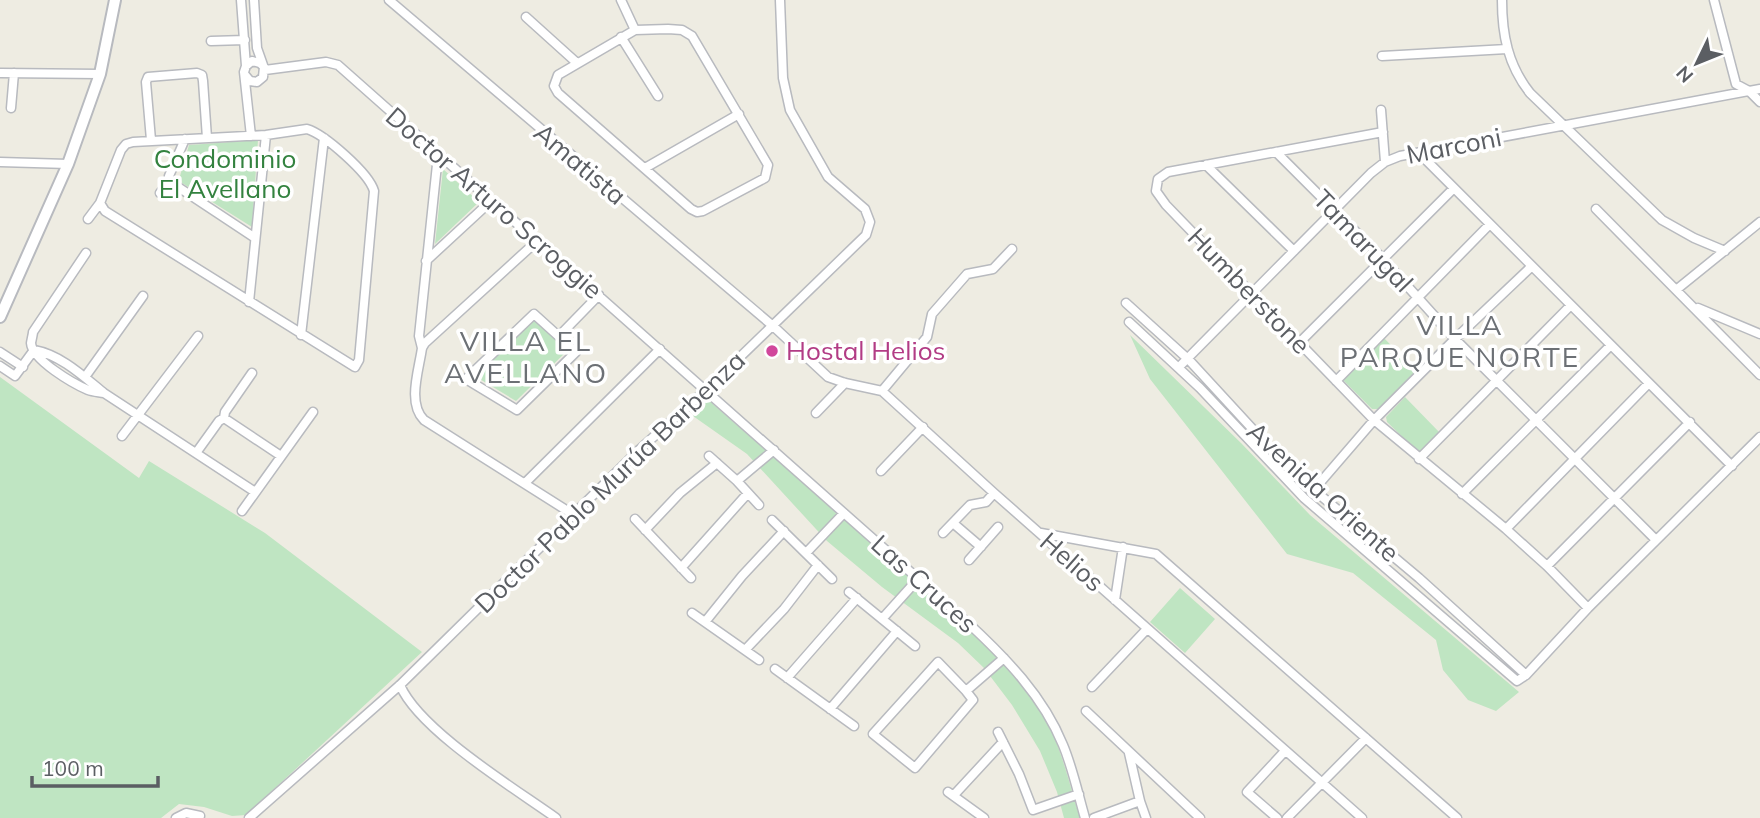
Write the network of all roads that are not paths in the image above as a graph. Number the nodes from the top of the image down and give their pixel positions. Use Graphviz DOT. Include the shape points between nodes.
graph roads {
  1 [pos="115,0"];
  2 [pos="241,0"];
  3 [pos="254,0"];
  4 [pos="389,0"];
  5 [pos="621,0"];
  6 [pos="780,0"];
  7 [pos="1502,0"];
  8 [pos="1714,0"];
  9 [pos="526,17"];
  10 [pos="635,30"];
  11 [pos="621,37"];
  12 [pos="245,40"];
  13 [pos="211,41"];
  14 [pos="1507,49"];
  15 [pos="1382,56"];
  16 [pos="577,63"];
  17 [pos="264,68"];
  18 [pos="245,70"];
  19 [pos="0,73"];
  20 [pos="14,73"];
  21 [pos="100,74"];
  22 [pos="257,82"];
  23 [pos="1760,89"];
  24 [pos="1749,91"];
  25 [pos="658,96"];
  26 [pos="246,99"];
  27 [pos="1760,102"];
  28 [pos="11,108"];
  29 [pos="1381,110"];
  30 [pos="738,114"];
  31 [pos="1562,125"];
  32 [pos="1383,132"];
  33 [pos="266,135"];
  34 [pos="251,136"];
  35 [pos="207,138"];
  36 [pos="324,138"];
  37 [pos="185,139"];
  38 [pos="151,140"];
  39 [pos="1276,152"];
  40 [pos="1419,153"];
  41 [pos="438,155"];
  42 [pos="0,162"];
  43 [pos="1385,162"];
  44 [pos="68,164"];
  45 [pos="1206,165"];
  46 [pos="645,168"];
  47 [pos="169,181"];
  48 [pos="1453,188"];
  49 [pos="160,193"];
  50 [pos="491,201"];
  51 [pos="100,203"];
  52 [pos="1596,209"];
  53 [pos="1334,210"];
  54 [pos="88,219"];
  55 [pos="1760,222"];
  56 [pos="1490,225"];
  57 [pos="255,238"];
  58 [pos="537,241"];
  59 [pos="1012,249"];
  60 [pos="1294,251"];
  61 [pos="1725,251"];
  62 [pos="86,253"];
  63 [pos="1383,259"];
  64 [pos="426,261"];
  65 [pos="1532,266"];
  66 [pos="1676,290"];
  67 [pos="1252,294"];
  68 [pos="599,295"];
  69 [pos="143,296"];
  70 [pos="1418,297"];
  71 [pos="249,302"];
  72 [pos="1126,303"];
  73 [pos="1571,305"];
  74 [pos="1692,306"];
  75 [pos="0,317"];
  76 [pos="1129,322"];
  77 [pos="773,326"];
  78 [pos="1760,334"];
  79 [pos="198,335"];
  80 [pos="301,335"];
  81 [pos="559,336"];
  82 [pos="1455,339"];
  83 [pos="1299,343"];
  84 [pos="1611,345"];
  85 [pos="422,348"];
  86 [pos="660,349"];
  87 [pos="34,350"];
  88 [pos="0,352"];
  89 [pos="1189,360"];
  90 [pos="0,366"];
  91 [pos="23,367"];
  92 [pos="1179,368"];
  93 [pos="252,373"];
  94 [pos="1760,374"];
  95 [pos="85,377"];
  96 [pos="1496,380"];
  97 [pos="1336,381"];
  98 [pos="845,383"];
  99 [pos="1649,383"];
  100 [pos="707,389"];
  101 [pos="883,391"];
  102 [pos="104,393"];
  103 [pos="313,412"];
  104 [pos="816,413"];
  105 [pos="138,415"];
  106 [pos="224,418"];
  107 [pos="1535,419"];
  108 [pos="1374,421"];
  109 [pos="1689,422"];
  110 [pos="922,427"];
  111 [pos="122,436"];
  112 [pos="1760,437"];
  113 [pos="774,450"];
  114 [pos="196,453"];
  115 [pos="281,456"];
  116 [pos="709,456"];
  117 [pos="1419,459"];
  118 [pos="1575,459"];
  119 [pos="716,463"];
  120 [pos="1731,466"];
  121 [pos="881,471"];
  122 [pos="737,481"];
  123 [pos="525,483"];
  124 [pos="1314,490"];
  125 [pos="255,492"];
  126 [pos="748,493"];
  127 [pos="994,494"];
  128 [pos="1462,494"];
  129 [pos="1304,498"];
  130 [pos="1614,498"];
  131 [pos="759,505"];
  132 [pos="242,511"];
  133 [pos="844,513"];
  134 [pos="574,515"];
  135 [pos="635,519"];
  136 [pos="772,520"];
  137 [pos="953,523"];
  138 [pos="998,527"];
  139 [pos="1506,529"];
  140 [pos="645,530"];
  141 [pos="784,531"];
  142 [pos="1038,532"];
  143 [pos="943,533"];
  144 [pos="1656,540"];
  145 [pos="981,547"];
  146 [pos="1123,547"];
  147 [pos="806,553"];
  148 [pos="969,560"];
  149 [pos="818,565"];
  150 [pos="1547,566"];
  151 [pos="681,568"];
  152 [pos="691,578"];
  153 [pos="832,579"];
  154 [pos="918,579"];
  155 [pos="849,592"];
  156 [pos="857,598"];
  157 [pos="1115,600"];
  158 [pos="1588,608"];
  159 [pos="692,613"];
  160 [pos="882,619"];
  161 [pos="705,622"];
  162 [pos="1147,629"];
  163 [pos="897,631"];
  164 [pos="915,646"];
  165 [pos="745,650"];
  166 [pos="1004,658"];
  167 [pos="759,660"];
  168 [pos="775,669"];
  169 [pos="1525,675"];
  170 [pos="787,678"];
  171 [pos="400,685"];
  172 [pos="1092,687"];
  173 [pos="966,691"];
  174 [pos="830,709"];
  175 [pos="1086,711"];
  176 [pos="854,726"];
  177 [pos="998,732"];
  178 [pos="1366,738"];
  179 [pos="1003,741"];
  180 [pos="1128,751"];
  181 [pos="1285,751"];
  182 [pos="1322,783"];
  183 [pos="1079,794"];
  184 [pos="1140,801"];
  185 [pos="1034,814"];
  186 [pos="202,817"];
  187 [pos="176,818"];
  188 [pos="249,818"];
  189 [pos="556,818"];
  190 [pos="984,818"];
  191 [pos="1085,818"];
  192 [pos="1094,818"];
  193 [pos="1146,818"];
  194 [pos="1200,818"];
  195 [pos="1277,818"];
  196 [pos="1287,818"];
  197 [pos="1362,818"];
  198 [pos="1457,818"];
  1 -- 21 [label="street"];
  2 -- 12 [label="street"];
  3 -- 17 [label="street" via="257,48"];
  4 -- 77 [label="street, Amatista"];
  5 -- 10 [label="street"];
  6 -- 77 [label="street, Doctor Pablo Murúa Barbenza" via="783,78 790,110 828,177 859,204 870,222 866,235"];
  7 -- 14 [label="street"];
  8 -- 24 [label="street" via="1732,75"];
  9 -- 16 [label="street"];
  10 -- 11 [label="street"];
  10 -- 30 [label="street" via="682,30 692,36"];
  11 -- 16 [label="street"];
  11 -- 25 [label="street"];
  12 -- 13 [label="street"];
  12 -- 18 [label="street"];
  14 -- 15 [label="street"];
  14 -- 31 [label="street" via="1523,84"];
  16 -- 46 [label="street" via="556,77 556,91"];
  17 -- 18 [label="street, Doctor Arturo Scroggie" via="256,61"];
  17 -- 22 [label="street" via="263,78"];
  17 -- 41 [label="street, Doctor Arturo Scroggie" via="335,64"];
  18 -- 22 [label="street" via="250,81"];
  18 -- 26 [label="street"];
  19 -- 20 [label="street"];
  20 -- 21 [label="street"];
  20 -- 28 [label="street"];
  21 -- 44 [label="street"];
  22 -- 26 [label="street"];
  23 -- 24 [label="street, Marconi"];
  24 -- 27 [label="street"];
  24 -- 31 [label="street, Marconi"];
  26 -- 34 [label="street"];
  29 -- 32 [label="street"];
  30 -- 46 [label="street"];
  30 -- 46 [label="street" via="768,165 765,178 697,212"];
  31 -- 40 [label="street, Marconi"];
  31 -- 61 [label="street" via="1662,220"];
  32 -- 39 [label="street, Humberstone"];
  32 -- 43 [label="street"];
  33 -- 34 [label="street"];
  33 -- 36 [label="street" via="307,129"];
  33 -- 57 [label="street"];
  34 -- 35 [label="street"];
  35 -- 37 [label="street"];
  35 -- 38 [label="street" via="203,81 197,73 148,77"];
  36 -- 80 [label="street"];
  36 -- 80 [label="street" via="368,178 374,191 358,364 352,366"];
  37 -- 38 [label="street"];
  37 -- 47 [label="street"];
  38 -- 51 [label="street" via="126,144 121,150"];
  39 -- 45 [label="street, Humberstone"];
  39 -- 53 [label="street, Tamarugal"];
  40 -- 43 [label="street, Marconi"];
  40 -- 48 [label="street"];
  41 -- 50 [label="street, Doctor Arturo Scroggie"];
  41 -- 64 [label="street"];
  42 -- 44 [label="street"];
  43 -- 53 [label="street, Marconi"];
  44 -- 75 [label="street"];
  45 -- 60 [label="street"];
  45 -- 67 [label="street, Humberstone" via="1164,173 1156,183 1157,195"];
  47 -- 49 [label="street"];
  47 -- 57 [label="street"];
  48 -- 56 [label="street"];
  48 -- 63 [label="street"];
  50 -- 58 [label="street, Doctor Arturo Scroggie"];
  50 -- 64 [label="street"];
  51 -- 54 [label="street"];
  51 -- 71 [label="street" via="105,211"];
  52 -- 66 [label="street"];
  53 -- 60 [label="street, Marconi"];
  53 -- 63 [label="street, Tamarugal"];
  55 -- 61 [label="street"];
  56 -- 65 [label="street"];
  56 -- 70 [label="street"];
  57 -- 71 [label="street"];
  58 -- 68 [label="street, Doctor Arturo Scroggie"];
  58 -- 85 [label="street"];
  59 -- 101 [label="street" via="993,269 967,274 932,314 927,337"];
  60 -- 67 [label="street, Marconi"];
  61 -- 66 [label="street"];
  62 -- 87 [label="street" via="33,332 30,343"];
  63 -- 70 [label="street, Tamarugal"];
  63 -- 83 [label="street"];
  64 -- 85 [label="street" via="419,336"];
  65 -- 73 [label="street"];
  65 -- 82 [label="street"];
  66 -- 74 [label="street"];
  67 -- 83 [label="street, Humberstone"];
  67 -- 89 [label="street, Marconi"];
  68 -- 81 [label="street"];
  68 -- 86 [label="street, Doctor Arturo Scroggie"];
  69 -- 95 [label="street"];
  70 -- 82 [label="street, Tamarugal"];
  70 -- 97 [label="street"];
  71 -- 80 [label="street"];
  72 -- 89 [label="street, Avenida Oriente"];
  73 -- 84 [label="street"];
  73 -- 96 [label="street"];
  74 -- 78 [label="street"];
  74 -- 94 [label="street"];
  76 -- 92 [label="street, Avenida Oriente"];
  77 -- 98 [label="street" via="828,377"];
  77 -- 100 [label="street, Doctor Pablo Murúa Barbenza"];
  79 -- 105 [label="street"];
  81 -- 81 [label="street" via="534,314 466,379 517,410 576,352"];
  82 -- 96 [label="street, Tamarugal"];
  82 -- 108 [label="street"];
  83 -- 97 [label="street, Humberstone"];
  84 -- 99 [label="street"];
  84 -- 107 [label="street"];
  85 -- 123 [label="street" via="415,400 418,414"];
  86 -- 100 [label="street, Doctor Arturo Scroggie"];
  86 -- 123 [label="street"];
  87 -- 91 [label="street"];
  87 -- 95 [label="street" via="48,353"];
  87 -- 102 [label="street" via="49,367 88,390"];
  88 -- 91 [label="street"];
  89 -- 92 [label="street, Marconi"];
  89 -- 124 [label="street, Avenida Oriente"];
  90 -- 91 [label="street" via="15,376"];
  92 -- 129 [label="street, Avenida Oriente"];
  93 -- 106 [label="street"];
  95 -- 102 [label="street"];
  96 -- 107 [label="street, Tamarugal"];
  96 -- 117 [label="street"];
  97 -- 108 [label="street, Humberstone"];
  98 -- 101 [label="street"];
  98 -- 104 [label="street"];
  99 -- 109 [label="street"];
  99 -- 118 [label="street"];
  100 -- 113 [label="street, Las Cruces"];
  100 -- 134 [label="street, Doctor Pablo Murúa Barbenza"];
  101 -- 110 [label="street, Helios"];
  102 -- 105 [label="street"];
  103 -- 115 [label="street"];
  105 -- 111 [label="street"];
  105 -- 114 [label="street"];
  106 -- 114 [label="street"];
  106 -- 115 [label="street"];
  107 -- 118 [label="street, Tamarugal"];
  107 -- 128 [label="street"];
  108 -- 117 [label="street, Humberstone"];
  108 -- 124 [label="street"];
  109 -- 120 [label="street"];
  109 -- 130 [label="street"];
  110 -- 121 [label="street"];
  110 -- 127 [label="street, Helios"];
  112 -- 120 [label="street"];
  113 -- 122 [label="street"];
  113 -- 133 [label="street, Las Cruces"];
  114 -- 125 [label="street"];
  115 -- 125 [label="street"];
  116 -- 119 [label="street"];
  117 -- 128 [label="street, Humberstone"];
  118 -- 130 [label="street, Tamarugal"];
  118 -- 139 [label="street"];
  119 -- 122 [label="street"];
  119 -- 140 [label="street"];
  120 -- 144 [label="street"];
  122 -- 126 [label="street"];
  123 -- 134 [label="street"];
  124 -- 129 [label="street"];
  124 -- 169 [label="street, Avenida Oriente"];
  125 -- 132 [label="street"];
  126 -- 131 [label="street"];
  126 -- 151 [label="street"];
  127 -- 137 [label="street" via="986,502 970,505"];
  127 -- 142 [label="street, Helios"];
  128 -- 139 [label="street, Humberstone"];
  129 -- 169 [label="street, Avenida Oriente" via="1517,681"];
  130 -- 144 [label="street, Tamarugal"];
  130 -- 150 [label="street"];
  133 -- 147 [label="street"];
  133 -- 154 [label="street, Las Cruces"];
  134 -- 171 [label="street, Doctor Pablo Murúa Barbenza"];
  135 -- 140 [label="street"];
  136 -- 141 [label="street"];
  137 -- 143 [label="street"];
  137 -- 145 [label="street"];
  138 -- 145 [label="street"];
  139 -- 150 [label="street, Humberstone"];
  140 -- 151 [label="street"];
  141 -- 147 [label="street"];
  141 -- 161 [label="street"];
  142 -- 146 [label="street"];
  142 -- 157 [label="street, Helios"];
  144 -- 158 [label="street"];
  145 -- 148 [label="street"];
  146 -- 157 [label="street"];
  146 -- 178 [label="street" via="1157,554"];
  147 -- 149 [label="street"];
  149 -- 153 [label="street"];
  149 -- 165 [label="street"];
  150 -- 158 [label="street, Humberstone"];
  151 -- 152 [label="street"];
  154 -- 160 [label="street"];
  154 -- 166 [label="street, Las Cruces"];
  155 -- 156 [label="street"];
  156 -- 160 [label="street"];
  156 -- 170 [label="street"];
  157 -- 162 [label="street, Helios"];
  158 -- 169 [label="street"];
  159 -- 161 [label="street"];
  160 -- 163 [label="street"];
  161 -- 165 [label="street"];
  162 -- 172 [label="street"];
  162 -- 181 [label="street, Helios"];
  163 -- 164 [label="street"];
  163 -- 174 [label="street"];
  165 -- 167 [label="street"];
  166 -- 173 [label="street"];
  166 -- 183 [label="street, Las Cruces" via="1052,722"];
  168 -- 170 [label="street"];
  170 -- 174 [label="street"];
  171 -- 188 [label="street, Doctor Pablo Murúa Barbenza"];
  171 -- 189 [label="street" via="406,699 434,727"];
  173 -- 173 [label="street" via="937,662 873,734 915,768 973,700"];
  174 -- 176 [label="street"];
  175 -- 180 [label="street"];
  177 -- 179 [label="street"];
  178 -- 182 [label="street"];
  178 -- 198 [label="street"];
  179 -- 185 [label="street"];
  179 -- 190 [label="street" via="951,794"];
  180 -- 184 [label="street"];
  180 -- 194 [label="street"];
  181 -- 182 [label="street, Helios"];
  181 -- 195 [label="street" via="1247,792"];
  182 -- 196 [label="street"];
  182 -- 197 [label="street, Helios"];
  183 -- 185 [label="street"];
  183 -- 191 [label="street, Las Cruces"];
  184 -- 192 [label="street"];
  184 -- 193 [label="street"];
  186 -- 187 [label="street" via="186,813"];
}
